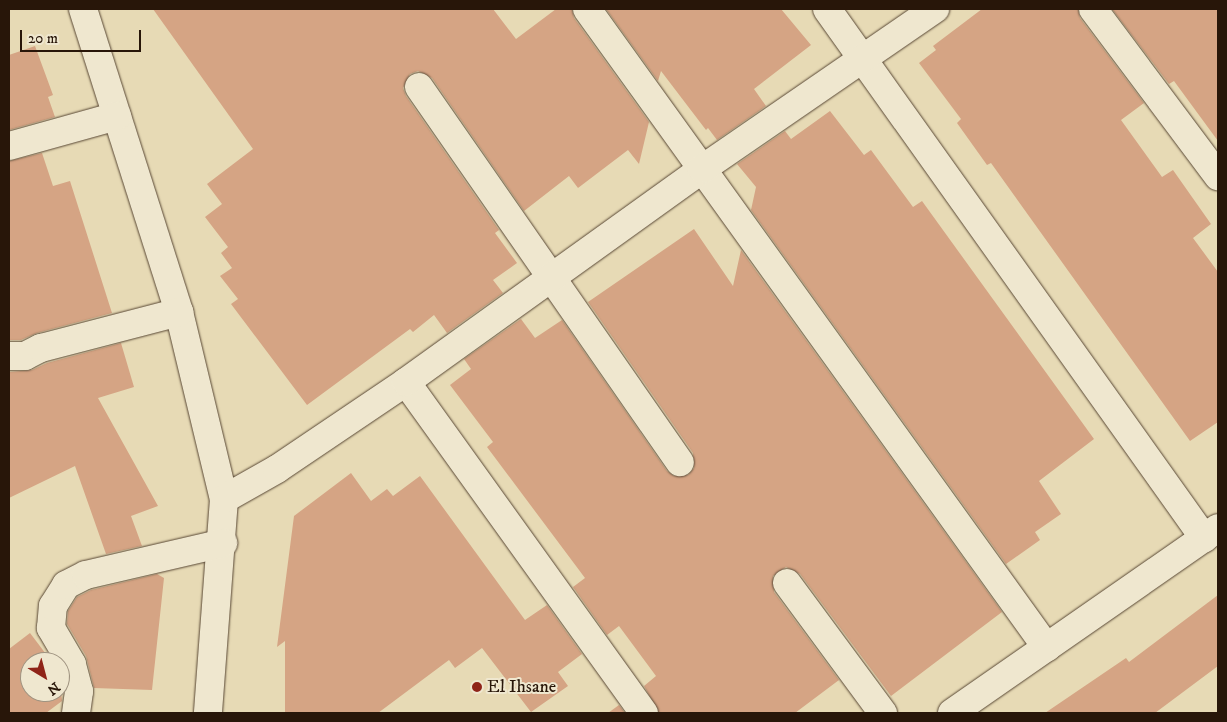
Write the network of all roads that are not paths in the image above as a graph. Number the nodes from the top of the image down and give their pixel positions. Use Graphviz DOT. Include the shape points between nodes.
graph roads {
  1 [pos="83,9"];
  2 [pos="587,9"];
  3 [pos="827,9"];
  4 [pos="935,9"];
  5 [pos="1093,9"];
  6 [pos="862,59"];
  7 [pos="419,87"];
  8 [pos="117,116"];
  9 [pos="9,146"];
  10 [pos="702,169"];
  11 [pos="1218,176"];
  12 [pos="553,278"];
  13 [pos="179,312"];
  14 [pos="9,356"];
  15 [pos="406,382"];
  16 [pos="680,462"];
  17 [pos="224,499"];
  18 [pos="1211,533"];
  19 [pos="223,543"];
  20 [pos="787,583"];
  21 [pos="1047,648"];
  22 [pos="76,713"];
  23 [pos="208,713"];
  24 [pos="644,713"];
  25 [pos="883,713"];
  26 [pos="952,713"];
  1 -- 8 [label="street"];
  2 -- 10 [label="street"];
  3 -- 6 [label="street"];
  4 -- 6 [label="street"];
  5 -- 11 [label="street"];
  6 -- 10 [label="street"];
  6 -- 18 [label="street"];
  7 -- 12 [label="street"];
  8 -- 9 [label="street"];
  8 -- 13 [label="street"];
  10 -- 12 [label="street"];
  10 -- 21 [label="street"];
  12 -- 15 [label="street"];
  12 -- 16 [label="street"];
  13 -- 14 [label="street" via="41,348 25,356"];
  13 -- 17 [label="street"];
  15 -- 17 [label="street" via="277,469"];
  15 -- 24 [label="street"];
  17 -- 19 [label="street"];
  18 -- 21 [label="street"];
  19 -- 22 [label="street" via="86,575 66,585 53,606 51,628 72,664 79,691"];
  19 -- 23 [label="street"];
  20 -- 25 [label="street"];
  21 -- 26 [label="street"];
}
